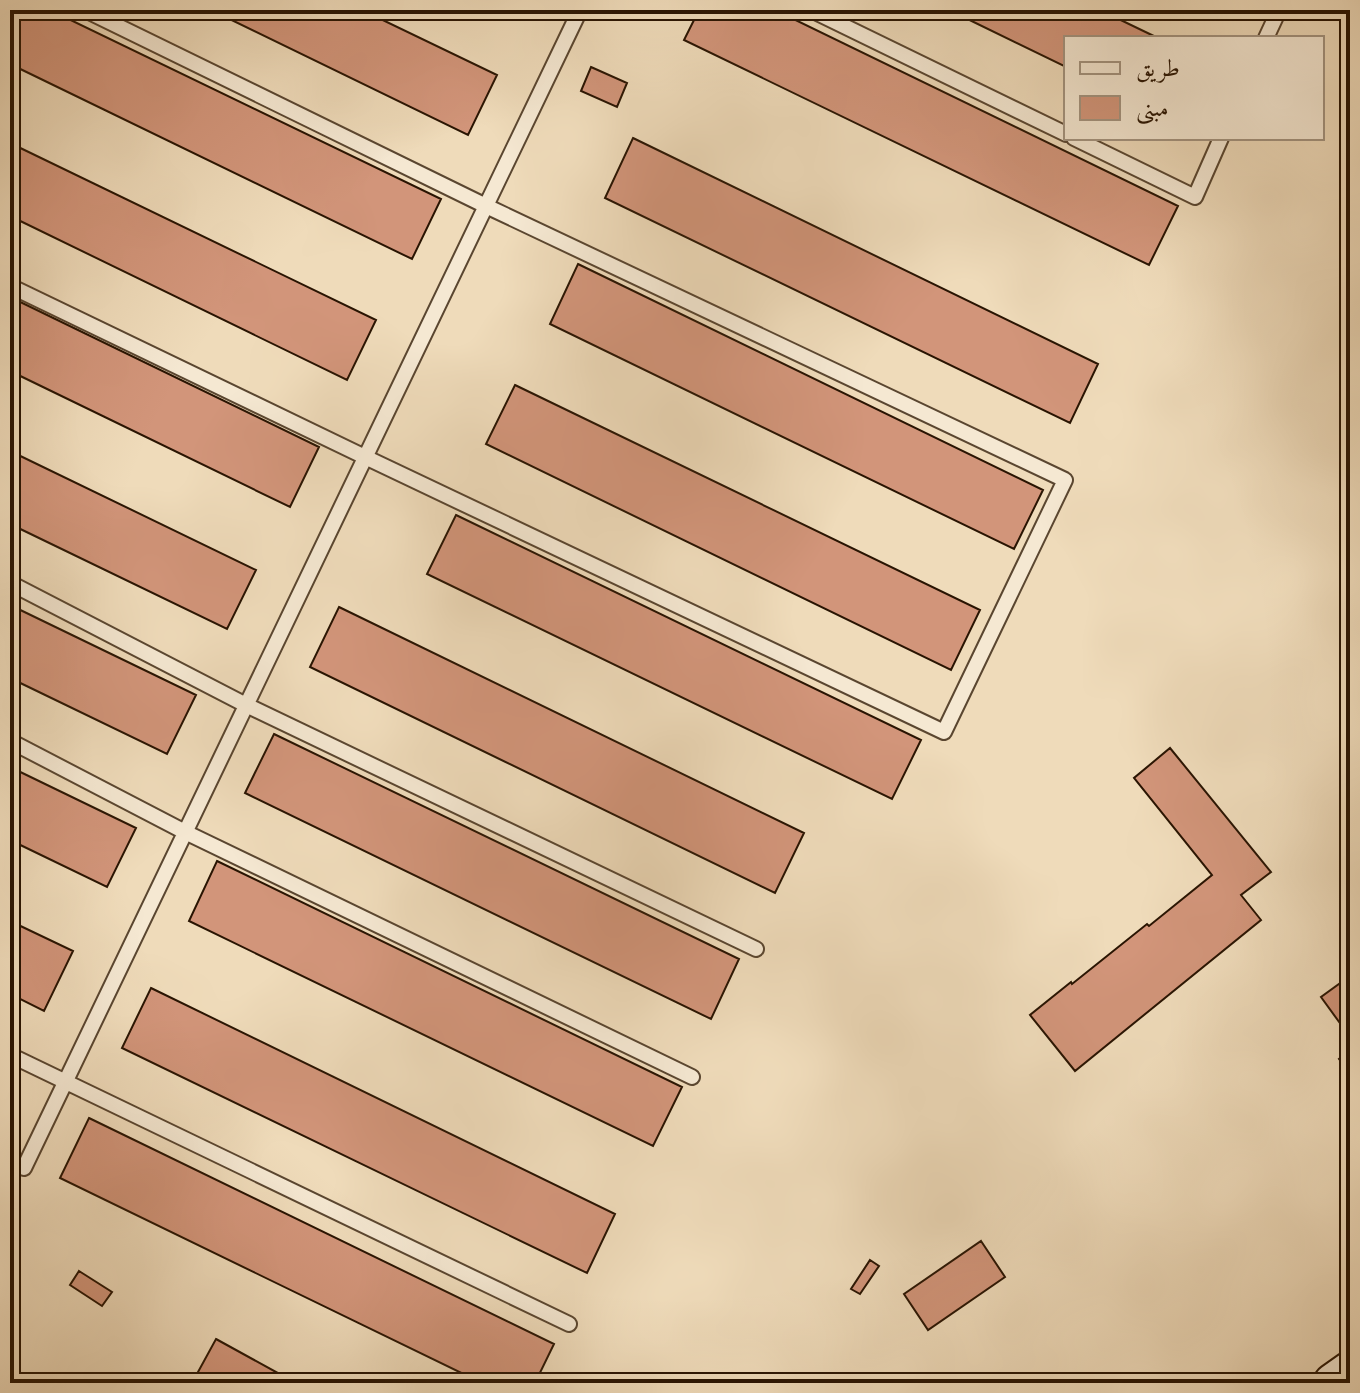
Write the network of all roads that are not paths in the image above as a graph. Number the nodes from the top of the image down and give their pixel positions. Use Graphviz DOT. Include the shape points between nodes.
graph roads {
  1 [pos="85,10"];
  2 [pos="580,10"];
  3 [pos="811,10"];
  4 [pos="1279,10"];
  5 [pos="1267,36"];
  6 [pos="1064,133"];
  7 [pos="1078,140"];
  8 [pos="1220,140"];
  9 [pos="486,206"];
  10 [pos="10,286"];
  11 [pos="365,457"];
  12 [pos="10,583"];
  13 [pos="246,705"];
  14 [pos="10,741"];
  15 [pos="185,832"];
  16 [pos="756,949"];
  17 [pos="10,1055"];
  18 [pos="692,1077"];
  19 [pos="66,1081"];
  20 [pos="24,1168"];
  21 [pos="569,1324"];
  22 [pos="1350,1371"];
  23 [pos="1333,1383"];
  1 -- 9 [label="lane"];
  2 -- 9 [label="lane"];
  3 -- 6 [label="lane"];
  4 -- 5 [label="lane"];
  7 -- 8 [label="lane" via="1195,197"];
  9 -- 11 [label="lane"];
  9 -- 11 [label="lane" via="1065,480 944,732"];
  10 -- 11 [label="lane"];
  11 -- 13 [label="lane"];
  12 -- 13 [label="lane"];
  13 -- 15 [label="lane"];
  13 -- 16 [label="lane"];
  14 -- 15 [label="lane"];
  15 -- 18 [label="lane"];
  15 -- 19 [label="lane"];
  17 -- 19 [label="lane"];
  19 -- 20 [label="lane"];
  19 -- 21 [label="lane"];
  22 -- 23 [label="main road"];
}
